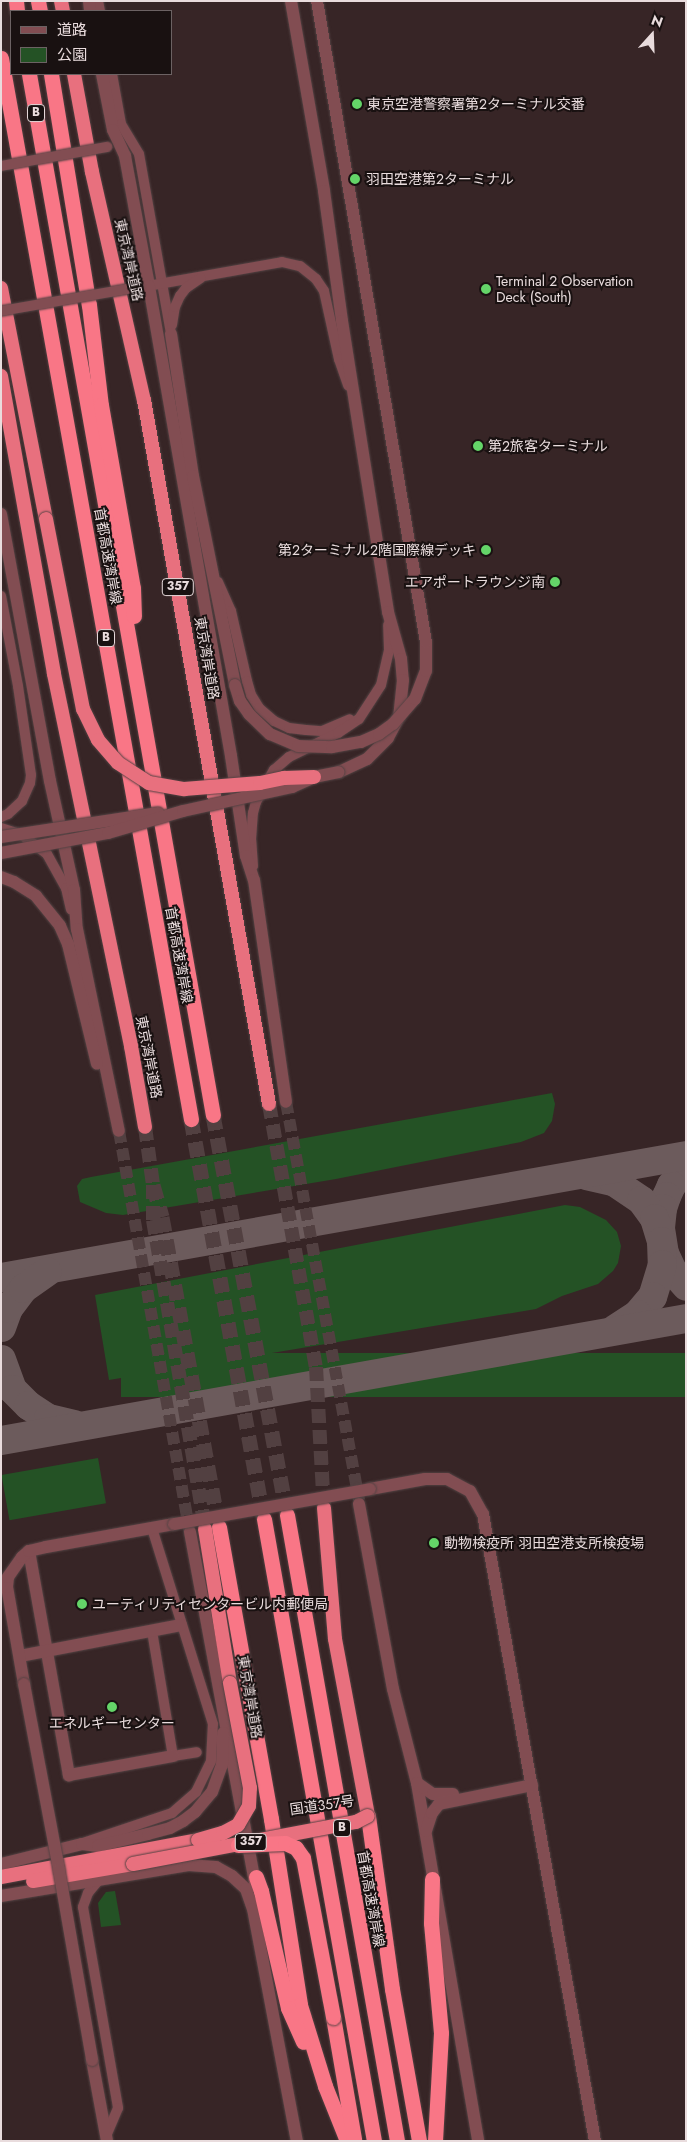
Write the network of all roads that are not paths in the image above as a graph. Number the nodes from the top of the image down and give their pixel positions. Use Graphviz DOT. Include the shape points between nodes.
graph roads {
  1 [pos="291,1"];
  2 [pos="317,1"];
  3 [pos="1,58"];
  4 [pos="29,75"];
  5 [pos="51,75"];
  6 [pos="74,75"];
  7 [pos="102,75"];
  8 [pos="112,75"];
  9 [pos="1,110"];
  10 [pos="122,145"];
  11 [pos="19,157"];
  12 [pos="1,166"];
  13 [pos="206,275"];
  14 [pos="149,286"];
  15 [pos="1,288"];
  16 [pos="1,311"];
  17 [pos="171,334"];
  18 [pos="1,376"];
  19 [pos="356,405"];
  20 [pos="1,514"];
  21 [pos="215,577"];
  22 [pos="1,596"];
  23 [pos="388,612"];
  24 [pos="136,673"];
  25 [pos="367,707"];
  26 [pos="314,777"];
  27 [pos="183,811"];
  28 [pos="1,817"];
  29 [pos="1,828"];
  30 [pos="1,837"];
  31 [pos="1,853"];
  32 [pos="1,876"];
  33 [pos="254,880"];
  34 [pos="77,930"];
  35 [pos="286,1102"];
  36 [pos="270,1104"];
  37 [pos="213,1115"];
  38 [pos="115,1116"];
  39 [pos="191,1119"];
  40 [pos="145,1127"];
  41 [pos="119,1131"];
  42 [pos="359,1504"];
  43 [pos="324,1508"];
  44 [pos="287,1515"];
  45 [pos="264,1519"];
  46 [pos="152,1528"];
  47 [pos="212,1528"];
  48 [pos="190,1532"];
  49 [pos="29,1552"];
  50 [pos="181,1625"];
  51 [pos="152,1630"];
  52 [pos="46,1650"];
  53 [pos="20,1656"];
  54 [pos="223,1713"];
  55 [pos="197,1752"];
  56 [pos="173,1756"];
  57 [pos="532,1782"];
  58 [pos="417,1784"];
  59 [pos="368,1816"];
  60 [pos="425,1836"];
  61 [pos="198,1840"];
  62 [pos="82,1844"];
  63 [pos="238,1845"];
  64 [pos="132,1858"];
  65 [pos="1,1864"];
  66 [pos="1,1877"];
  67 [pos="256,1877"];
  68 [pos="432,1879"];
  69 [pos="98,1881"];
  70 [pos="1,1886"];
  71 [pos="1,1896"];
  72 [pos="266,1966"];
  73 [pos="325,2086"];
  74 [pos="106,2138"];
  75 [pos="297,2141"];
  76 [pos="347,2141"];
  77 [pos="354,2141"];
  78 [pos="374,2141"];
  79 [pos="397,2141"];
  80 [pos="419,2141"];
  81 [pos="435,2141"];
  82 [pos="478,2141"];
  83 [pos="595,2141"];
  1 -- 19 [label="street"];
  2 -- 21 [label="street, bridge" via="426,642 426,670 415,699 393,724 361,742 332,747 298,746 270,734 248,714 240,701"];
  3 -- 11 [label="highway, 首都高速湾岸線 / B"];
  4 -- 24 [label="highway, 首都高速湾岸線 / B"];
  5 -- 24 [label="highway" via="89,305 101,405 133,588"];
  6 -- 36 [label="highway, 東京湾岸道路 / 357" via="92,172 144,400"];
  7 -- 10 [label="street" via="113,130"];
  8 -- 14 [label="street" via="121,124 139,154"];
  9 -- 11 [label="highway"];
  10 -- 12 [label="street, bridge"];
  10 -- 14 [label="street"];
  11 -- 39 [label="highway, 首都高速湾岸線 / B"];
  13 -- 14 [label="street"];
  13 -- 17 [label="street" via="180,296"];
  13 -- 19 [label="street" via="282,262 300,266 309,272 324,291 339,359"];
  14 -- 16 [label="street, bridge"];
  14 -- 17 [label="street"];
  14 -- 33 [label="street" via="246,856"];
  15 -- 26 [label="highway, bridge" via="84,709 98,740 118,763 149,782 184,790"];
  17 -- 21 [label="street" via="193,476"];
  18 -- 40 [label="highway, 東京湾岸道路" via="54,674"];
  19 -- 23 [label="street"];
  20 -- 34 [label="street" via="50,781 74,890"];
  21 -- 25 [label="street" via="231,611 251,695 259,708 274,721 289,728 322,731 348,721"];
  22 -- 28 [label="street" via="31,775 22,801"];
  23 -- 25 [label="street" via="387,666 381,685"];
  23 -- 26 [label="street, bridge" via="401,659 399,717 388,738 367,759 339,772"];
  24 -- 37 [label="highway, 首都高速湾岸線 / B"];
  25 -- 33 [label="street" via="350,727 289,757 274,770 253,813"];
  26 -- 27 [label="street, bridge" via="292,786"];
  27 -- 30 [label="street, bridge"];
  27 -- 31 [label="street, bridge" via="108,833"];
  29 -- 34 [label="street" via="22,835 47,854 66,888"];
  32 -- 38 [label="street" via="36,896 60,926 68,944 97,1062"];
  33 -- 35 [label="street"];
  34 -- 38 [label="street"];
  38 -- 41 [label="street"];
  42 -- 58 [label="street" via="393,1689"];
  43 -- 59 [label="highway" via="335,1639"];
  44 -- 79 [label="highway, 首都高速湾岸線 / B"];
  45 -- 78 [label="highway, B"];
  46 -- 49 [label="street"];
  46 -- 50 [label="street"];
  46 -- 57 [label="street, bridge" via="437,1478 464,1486 476,1498 485,1523"];
  47 -- 61 [label="highway, 東京湾岸道路 / 357, bridge" via="230,1683 250,1788 249,1806 238,1825 224,1833"];
  47 -- 73 [label="highway" via="271,1819 300,2005"];
  48 -- 54 [label="street"];
  49 -- 52 [label="street"];
  49 -- 53 [label="street" via="8,1577"];
  50 -- 51 [label="street"];
  50 -- 62 [label="street" via="214,1724 211,1762 204,1779 196,1792 172,1813"];
  51 -- 52 [label="street"];
  51 -- 56 [label="street"];
  52 -- 53 [label="street"];
  52 -- 56 [label="street" via="69,1775"];
  53 -- 74 [label="street, bridge"];
  54 -- 62 [label="street" via="220,1772 212,1792 195,1812 170,1828 156,1832 98,1846"];
  54 -- 67 [label="street"];
  55 -- 56 [label="street"];
  57 -- 58 [label="street" via="438,1795"];
  57 -- 60 [label="street" via="439,1804 428,1822"];
  57 -- 83 [label="street"];
  58 -- 60 [label="street"];
  59 -- 61 [label="highway, 国道357号 / 357, bridge" via="354,1814"];
  59 -- 63 [label="highway, 国道357号 / 357, bridge" via="356,1822"];
  59 -- 80 [label="highway" via="384,1939"];
  60 -- 68 [label="street"];
  61 -- 64 [label="highway, 国道357号 / 357"];
  62 -- 65 [label="street"];
  63 -- 64 [label="highway, 国道357号 / 357, bridge"];
  63 -- 77 [label="highway, bridge" via="286,1843 296,1848 303,1858"];
  64 -- 66 [label="highway, 国道357号 / 357"];
  64 -- 70 [label="highway, 国道357号 / 357"];
  67 -- 72 [label="street"];
  67 -- 73 [label="highway" via="288,2008 312,2065"];
  68 -- 81 [label="highway" via="431,1923 441,2033"];
  68 -- 82 [label="street"];
  69 -- 71 [label="street"];
  69 -- 72 [label="street" via="188,1865 208,1865 225,1871 241,1883 250,1897"];
  69 -- 74 [label="street" via="88,1893 83,1907 117,2101 116,2116"];
  72 -- 75 [label="street"];
  73 -- 76 [label="highway"];
}
